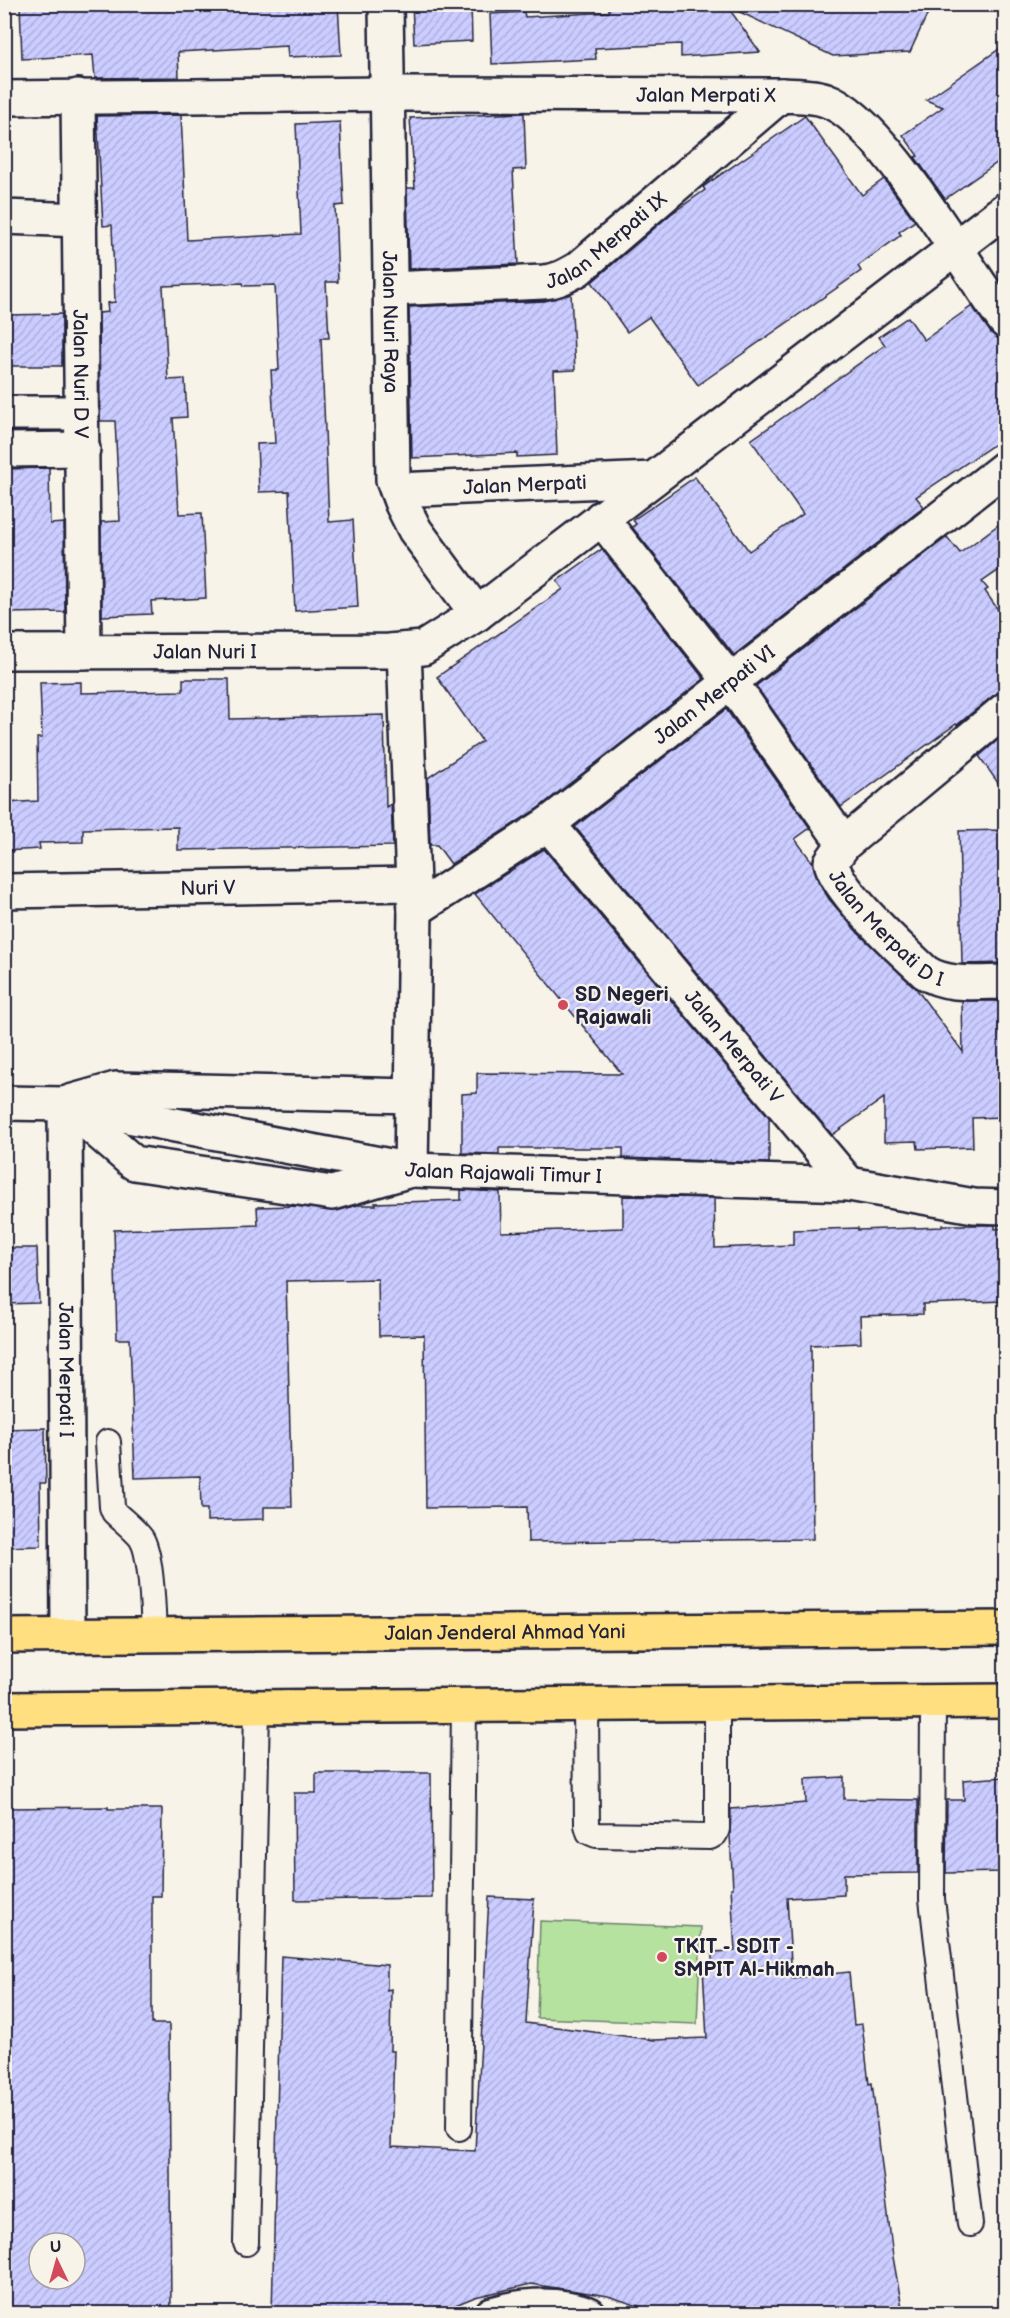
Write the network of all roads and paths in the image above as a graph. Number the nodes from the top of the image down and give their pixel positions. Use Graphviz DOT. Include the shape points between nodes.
graph roads {
  1 [pos="386,4"];
  2 [pos="387,94"];
  3 [pos="781,95"];
  4 [pos="78,96"];
  5 [pos="4,98"];
  6 [pos="1005,208"];
  7 [pos="4,217"];
  8 [pos="80,220"];
  9 [pos="954,247"];
  10 [pos="390,290"];
  11 [pos="1005,322"];
  12 [pos="82,413"];
  13 [pos="4,414"];
  14 [pos="84,449"];
  15 [pos="4,450"];
  16 [pos="1005,467"];
  17 [pos="653,479"];
  18 [pos="397,490"];
  19 [pos="602,518"];
  20 [pos="477,614"];
  21 [pos="404,650"];
  22 [pos="4,652"];
  23 [pos="84,652"];
  24 [pos="730,681"];
  25 [pos="1005,709"];
  26 [pos="548,824"];
  27 [pos="844,844"];
  28 [pos="4,891"];
  29 [pos="414,897"];
  30 [pos="1005,982"];
  31 [pos="412,1096"];
  32 [pos="4,1103"];
  33 [pos="65,1104"];
  34 [pos="411,1170"];
  35 [pos="849,1184"];
  36 [pos="1005,1207"];
  37 [pos="108,1442"];
  38 [pos="1005,1628"];
  39 [pos="154,1635"];
  40 [pos="4,1636"];
  41 [pos="68,1636"];
  42 [pos="1005,1701"];
  43 [pos="933,1702"];
  44 [pos="717,1704"];
  45 [pos="586,1705"];
  46 [pos="464,1706"];
  47 [pos="257,1708"];
  48 [pos="4,1709"];
  49 [pos="459,2128"];
  50 [pos="970,2224"];
  51 [pos="246,2242"];
  52 [pos="492,2313"];
  53 [pos="589,2313"];
  1 -- 2 [label="street, Jalan Nuri Raya"];
  2 -- 3 [label="street, Jalan Merpati X"];
  2 -- 4 [label="street, Jalan Merpati X"];
  2 -- 10 [label="street, Jalan Nuri Raya"];
  3 -- 9 [label="street, Jalan Merpati X" via="827,100 850,114 900,168"];
  3 -- 10 [label="street, Jalan Merpati IX" via="578,269 556,281"];
  4 -- 5 [label="street, Jalan Merpati X"];
  4 -- 8 [label="street, Jalan Nuri D V"];
  6 -- 9 [label="street, Jalan Nuri I"];
  7 -- 8 [label="street"];
  8 -- 12 [label="street, Jalan Nuri D V"];
  9 -- 11 [label="street, Jalan Merpati X"];
  9 -- 17 [label="street, Jalan Nuri I"];
  10 -- 18 [label="street, Jalan Nuri Raya" via="393,480"];
  12 -- 13 [label="street"];
  12 -- 14 [label="street, Jalan Nuri D V"];
  14 -- 15 [label="street"];
  14 -- 23 [label="street, Jalan Nuri D V"];
  16 -- 24 [label="street, Jalan Merpati VI"];
  17 -- 18 [label="street, Jalan Merpati"];
  17 -- 19 [label="street, Jalan Nuri I"];
  18 -- 20 [label="street, Jalan Nuri Raya" via="415,530"];
  19 -- 20 [label="street, Jalan Nuri I"];
  19 -- 24 [label="street"];
  20 -- 21 [label="street, Jalan Nuri I" via="423,648"];
  21 -- 23 [label="street, Jalan Nuri I"];
  21 -- 29 [label="street"];
  22 -- 23 [label="street, Jalan Nuri I"];
  24 -- 26 [label="street, Jalan Merpati VI"];
  24 -- 27 [label="street"];
  25 -- 27 [label="street, Jalan Merpati D I"];
  26 -- 29 [label="street, Jalan Merpati VI"];
  26 -- 35 [label="street, Jalan Merpati V"];
  27 -- 30 [label="street, Jalan Merpati D I" via="831,862 836,873 857,904 925,972 948,981"];
  28 -- 29 [label="street, Nuri V"];
  29 -- 31 [label="street"];
  31 -- 33 [label="street" via="116,1089"];
  31 -- 34 [label="street"];
  32 -- 33 [label="street, Jalan Rajawali Timur I"];
  33 -- 34 [label="street, Jalan Rajawali Timur I"];
  33 -- 34 [label="street" via="134,1163 332,1193"];
  33 -- 41 [label="street, Jalan Merpati I"];
  34 -- 35 [label="street, Jalan Rajawali Timur I"];
  35 -- 36 [label="street, Jalan Rajawali Timur I" via="974,1206"];
  37 -- 39 [label="lane" via="112,1507 141,1538 148,1558"];
  38 -- 39 [label="highway, Jalan Jenderal Ahmad Yani"];
  39 -- 41 [label="highway, Jalan Jenderal Ahmad Yani"];
  40 -- 41 [label="highway, Jalan Jenderal Ahmad Yani"];
  42 -- 43 [label="highway"];
  43 -- 44 [label="highway"];
  43 -- 50 [label="lane" via="932,1899"];
  44 -- 45 [label="highway"];
  44 -- 45 [label="lane" via="717,1829 710,1837 589,1833"];
  45 -- 46 [label="highway"];
  46 -- 47 [label="highway"];
  46 -- 49 [label="lane"];
  47 -- 48 [label="highway"];
  47 -- 51 [label="lane"];
  52 -- 53 [label="street" via="543,2304"];
}
